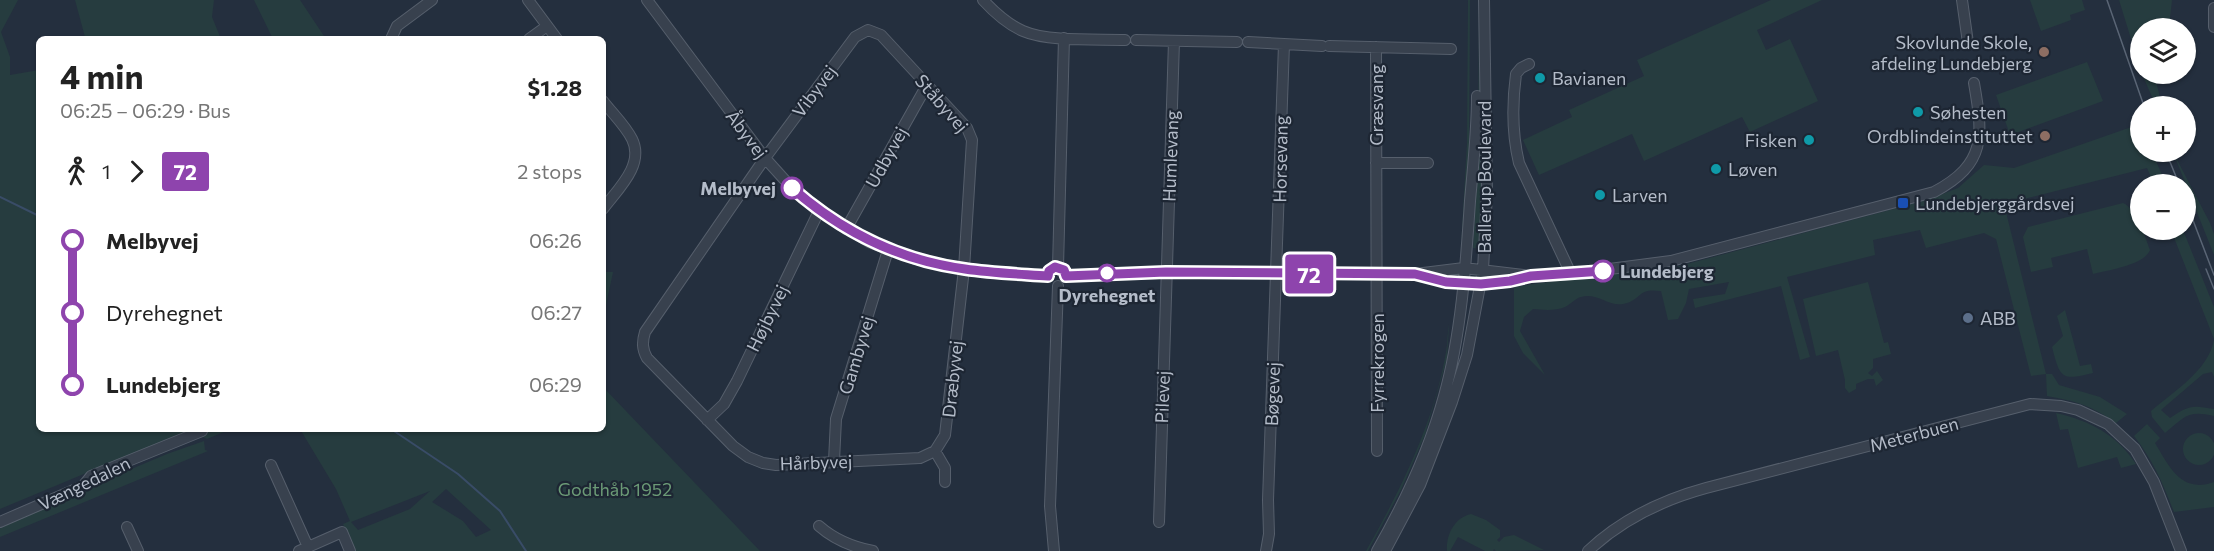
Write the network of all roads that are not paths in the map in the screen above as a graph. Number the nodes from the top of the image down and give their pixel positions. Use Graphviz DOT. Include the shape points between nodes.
graph roads {
  1 [pos="432,0"];
  2 [pos="528,0"];
  3 [pos="647,0"];
  4 [pos="983,0"];
  5 [pos="1477,0"];
  6 [pos="1484,0"];
  7 [pos="1962,0"];
  8 [pos="2214,8"];
  9 [pos="547,26"];
  10 [pos="2214,27"];
  11 [pos="868,30"];
  12 [pos="392,36"];
  13 [pos="533,36"];
  14 [pos="555,36"];
  15 [pos="1064,38"];
  16 [pos="1174,41"];
  17 [pos="1968,43"];
  18 [pos="1284,44"];
  19 [pos="1376,47"];
  20 [pos="1451,49"];
  21 [pos="1529,64"];
  22 [pos="1974,83"];
  23 [pos="927,85"];
  24 [pos="606,104"];
  25 [pos="765,159"];
  26 [pos="1376,163"];
  27 [pos="1428,163"];
  28 [pos="606,205"];
  29 [pos="819,211"];
  30 [pos="846,229"];
  31 [pos="888,250"];
  32 [pos="1464,268"];
  33 [pos="964,269"];
  34 [pos="1484,270"];
  35 [pos="1062,271"];
  36 [pos="1166,272"];
  37 [pos="1277,274"];
  38 [pos="1377,274"];
  39 [pos="1415,274"];
  40 [pos="1571,274"];
  41 [pos="1048,276"];
  42 [pos="1531,276"];
  43 [pos="1463,284"];
  44 [pos="1481,284"];
  45 [pos="1058,286"];
  46 [pos="708,420"];
  47 [pos="200,432"];
  48 [pos="1377,451"];
  49 [pos="935,452"];
  50 [pos="834,461"];
  51 [pos="271,465"];
  52 [pos="945,482"];
  53 [pos="0,522"];
  54 [pos="1159,522"];
  55 [pos="819,526"];
  56 [pos="127,527"];
  57 [pos="303,549"];
  58 [pos="138,551"];
  59 [pos="350,551"];
  60 [pos="873,551"];
  61 [pos="1054,551"];
  62 [pos="1266,551"];
  63 [pos="1377,551"];
  64 [pos="1385,551"];
  65 [pos="1588,551"];
  66 [pos="2181,551"];
  1 -- 12 [label="street" via="397,26"];
  2 -- 9 [label="street"];
  3 -- 25 [label="street, Åbyvej"];
  4 -- 15 [label="street" via="995,13 1025,32"];
  5 -- 32 [label="street, Ballerup Boulevard" via="1476,146"];
  6 -- 34 [label="street, Ballerup Boulevard"];
  7 -- 17 [label="street"];
  8 -- 10 [label="street"];
  9 -- 13 [label="street"];
  9 -- 14 [label="street"];
  11 -- 23 [label="street, Ståbyvej" via="881,35"];
  11 -- 25 [label="street, Vibyvej" via="855,36"];
  15 -- 16 [label="street"];
  15 -- 35 [label="street"];
  16 -- 18 [label="street"];
  16 -- 36 [label="street, Humlevang"];
  18 -- 19 [label="street, Græsvang"];
  18 -- 37 [label="street, Horsevang"];
  19 -- 20 [label="street, Græsvang"];
  19 -- 26 [label="street, Græsvang"];
  21 -- 40 [label="street" via="1516,74 1515,145 1519,163"];
  22 -- 40 [label="street" via="1981,124 1975,154 1954,181 1934,192 1671,261"];
  23 -- 30 [label="street, Udbyvej"];
  23 -- 33 [label="street, Ståbyvej" via="967,128 972,140"];
  24 -- 28 [label="street" via="632,139 636,159"];
  25 -- 29 [label="street, Åbyvej"];
  25 -- 46 [label="street, Hårbyvej" via="645,332 642,342 647,358"];
  26 -- 27 [label="street, Græsvang"];
  26 -- 38 [label="street, Græsvang"];
  29 -- 30 [label="street, Åbyvej"];
  29 -- 46 [label="street, Højbyvej" via="737,381 724,404"];
  30 -- 31 [label="street, Åbyvej"];
  31 -- 33 [label="street, Åbyvej"];
  31 -- 50 [label="street, Gambyvej" via="836,419"];
  32 -- 34 [label="street"];
  32 -- 39 [label="street"];
  32 -- 43 [label="street, Ballerup Boulevard"];
  33 -- 41 [label="street, Åbyvej"];
  33 -- 49 [label="street, Dræbyvej" via="945,435"];
  34 -- 42 [label="street"];
  34 -- 44 [label="street, Ballerup Boulevard"];
  35 -- 36 [label="street"];
  35 -- 41 [label="street" via="1051,269"];
  35 -- 45 [label="street" via="1064,282"];
  36 -- 37 [label="street"];
  36 -- 54 [label="street, Pilevej"];
  37 -- 38 [label="street"];
  37 -- 62 [label="street, Bøgevej"];
  38 -- 39 [label="street"];
  38 -- 48 [label="street, Fyrrekrogen"];
  39 -- 43 [label="street"];
  40 -- 42 [label="street"];
  41 -- 45 [label="street" via="1051,284"];
  42 -- 44 [label="street"];
  43 -- 44 [label="street"];
  43 -- 63 [label="street, Ballerup Boulevard" via="1445,394 1433,432 1413,483"];
  44 -- 64 [label="street, Ballerup Boulevard" via="1467,355 1452,402 1420,485"];
  45 -- 61 [label="street" via="1050,507"];
  46 -- 50 [label="street, Hårbyvej" via="733,446 763,463"];
  47 -- 53 [label="street, Vængedalen" via="91,476 83,486"];
  49 -- 50 [label="street, Hårbyvej" via="920,458"];
  49 -- 52 [label="street" via="945,468"];
  51 -- 57 [label="street"];
  55 -- 60 [label="street" via="833,538"];
  56 -- 58 [label="street"];
  57 -- 59 [label="street" via="342,532"];
  65 -- 66 [label="street, Meterbuen" via="1642,512 1678,497 2030,404 2044,404 2093,416 2135,449 2154,482"];
}
